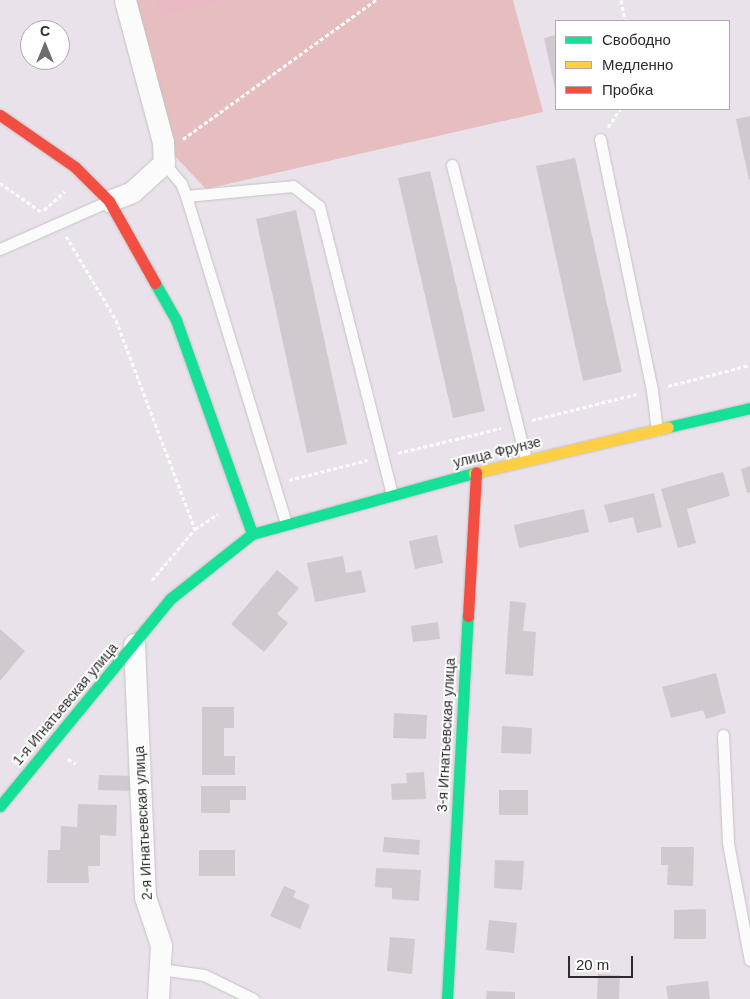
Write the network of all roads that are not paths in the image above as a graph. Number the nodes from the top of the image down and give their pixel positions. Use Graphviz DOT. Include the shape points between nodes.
graph roads {
  1 [pos="125,0"];
  2 [pos="0,114"];
  3 [pos="600,139"];
  4 [pos="164,163"];
  5 [pos="452,164"];
  6 [pos="186,196"];
  7 [pos="109,201"];
  8 [pos="0,249"];
  9 [pos="750,408"];
  10 [pos="657,430"];
  11 [pos="526,460"];
  12 [pos="476,472"];
  13 [pos="392,495"];
  14 [pos="286,523"];
  15 [pos="252,534"];
  16 [pos="134,644"];
  17 [pos="723,735"];
  18 [pos="0,806"];
  19 [pos="750,960"];
  20 [pos="160,969"];
  21 [pos="158,999"];
  22 [pos="253,999"];
  23 [pos="447,999"];
  1 -- 4 [label="street" via="163,142"];
  2 -- 7 [label="main road" via="76,167"];
  3 -- 10 [label="lane" via="652,390"];
  4 -- 6 [label="lane" via="181,183"];
  4 -- 7 [label="street" via="132,192"];
  5 -- 11 [label="lane"];
  6 -- 13 [label="lane" via="293,186 319,206"];
  6 -- 14 [label="lane"];
  7 -- 8 [label="lane"];
  7 -- 15 [label="main road" via="176,320"];
  9 -- 10 [label="main road, улица Фрунзе"];
  10 -- 11 [label="main road, улица Фрунзе"];
  11 -- 12 [label="main road, улица Фрунзе"];
  12 -- 13 [label="main road, улица Фрунзе"];
  12 -- 23 [label="main road, 3-я Игнатьевская улица"];
  13 -- 14 [label="main road, улица Фрунзе"];
  14 -- 15 [label="main road, улица Фрунзе"];
  15 -- 16 [label="main road, 1-я Игнатьевская улица" via="170,599"];
  16 -- 18 [label="main road, 1-я Игнатьевская улица"];
  16 -- 20 [label="street, 2-я Игнатьевская улица" via="145,897 161,945"];
  17 -- 19 [label="lane" via="728,844"];
  20 -- 21 [label="street, 2-я Игнатьевская улица"];
  20 -- 22 [label="lane" via="204,975"];
}
